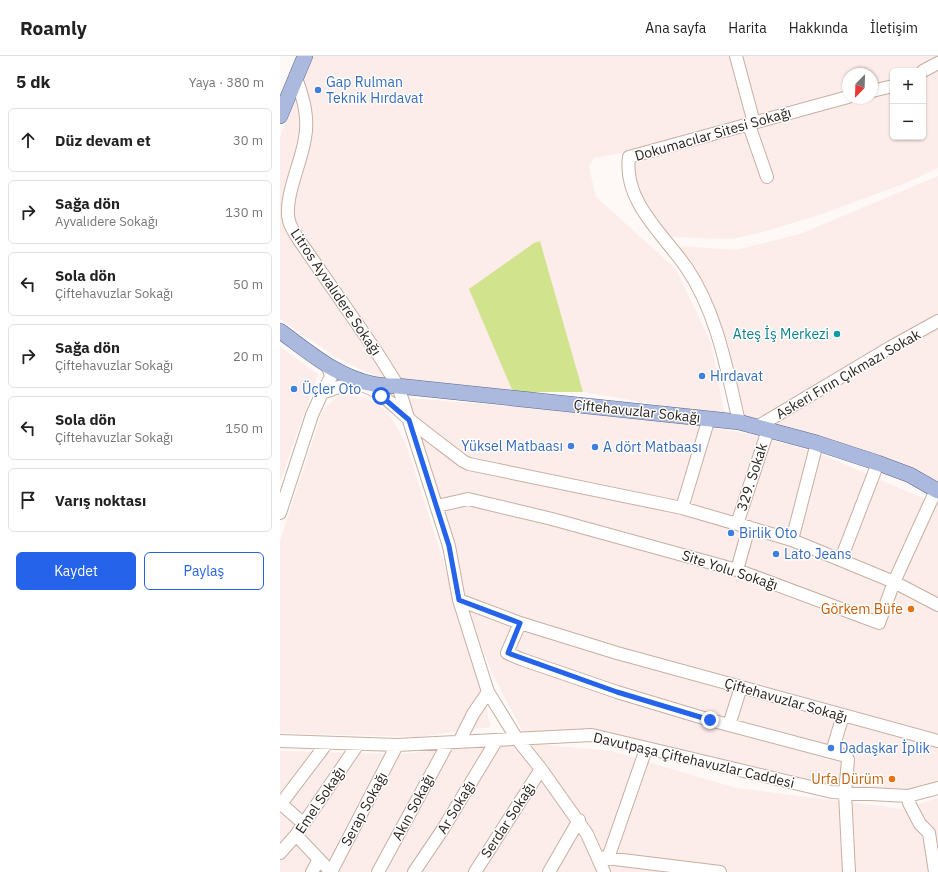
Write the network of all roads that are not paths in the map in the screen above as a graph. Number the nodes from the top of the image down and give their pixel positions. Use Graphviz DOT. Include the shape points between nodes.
graph roads {
  1 [pos="305,56"];
  2 [pos="736,56"];
  3 [pos="938,63"];
  4 [pos="926,69"];
  5 [pos="296,78"];
  6 [pos="890,87"];
  7 [pos="878,90"];
  8 [pos="842,98"];
  9 [pos="280,116"];
  10 [pos="752,124"];
  11 [pos="767,177"];
  12 [pos="938,321"];
  13 [pos="280,330"];
  14 [pos="328,366"];
  15 [pos="388,389"];
  16 [pos="322,393"];
  17 [pos="709,418"];
  18 [pos="409,420"];
  19 [pos="739,422"];
  20 [pos="763,428"];
  21 [pos="817,443"];
  22 [pos="878,463"];
  23 [pos="937,491"];
  24 [pos="437,506"];
  25 [pos="682,508"];
  26 [pos="280,513"];
  27 [pos="737,524"];
  28 [pos="749,527"];
  29 [pos="792,540"];
  30 [pos="841,559"];
  31 [pos="737,570"];
  32 [pos="894,582"];
  33 [pos="459,600"];
  34 [pos="938,605"];
  35 [pos="520,623"];
  36 [pos="741,687"];
  37 [pos="488,692"];
  38 [pos="843,715"];
  39 [pos="729,725"];
  40 [pos="517,739"];
  41 [pos="280,740"];
  42 [pos="496,741"];
  43 [pos="938,741"];
  44 [pos="454,742"];
  45 [pos="327,743"];
  46 [pos="358,744"];
  47 [pos="397,745"];
  48 [pos="646,749"];
  49 [pos="832,752"];
  50 [pos="541,769"];
  51 [pos="938,788"];
  52 [pos="845,793"];
  53 [pos="908,796"];
  54 [pos="280,804"];
  55 [pos="579,820"];
  56 [pos="304,824"];
  57 [pos="296,836"];
  58 [pos="280,853"];
  59 [pos="603,857"];
  60 [pos="319,858"];
  61 [pos="702,871"];
  62 [pos="312,872"];
  63 [pos="331,872"];
  64 [pos="378,872"];
  65 [pos="414,872"];
  66 [pos="474,872"];
  67 [pos="549,872"];
  68 [pos="604,872"];
  69 [pos="720,872"];
  70 [pos="849,872"];
  71 [pos="935,872"];
  1 -- 5 [label="main road"];
  2 -- 10 [label="street"];
  3 -- 4 [label="street"];
  5 -- 9 [label="main road"];
  5 -- 15 [label="street, Litros Ayvalıdere Sokağı" via="302,93 307,124 288,203 289,221 299,240 376,351"];
  6 -- 7 [label="street"];
  8 -- 10 [label="street, Dokumacılar Sitesi Sokağı"];
  10 -- 11 [label="street"];
  10 -- 19 [label="street, Dokumacılar Sitesi Sokağı" via="628,157 629,183 643,211 686,267 702,294 719,338"];
  12 -- 20 [label="street, Askeri Fırın Çıkmazı Sokak" via="891,347"];
  13 -- 14 [label="main road, Çiftehavuzlar Sokağı"];
  14 -- 15 [label="main road, Çiftehavuzlar Sokağı" via="360,381"];
  14 -- 16 [label="street" via="331,377"];
  15 -- 16 [label="street" via="354,384"];
  15 -- 17 [label="main road, Çiftehavuzlar Sokağı"];
  15 -- 18 [label="street"];
  15 -- 18 [label="street"];
  16 -- 26 [label="street" via="312,415"];
  17 -- 19 [label="main road, Çiftehavuzlar Sokağı"];
  17 -- 25 [label="street"];
  18 -- 24 [label="street"];
  18 -- 25 [label="street" via="469,464"];
  19 -- 20 [label="main road, Çiftehavuzlar Sokağı"];
  20 -- 21 [label="main road, Çiftehavuzlar Sokağı"];
  20 -- 27 [label="street, 329. Sokak"];
  21 -- 22 [label="main road, Çiftehavuzlar Sokağı"];
  21 -- 29 [label="street"];
  22 -- 23 [label="main road, Çiftehavuzlar Sokağı" via="910,475"];
  22 -- 30 [label="street"];
  23 -- 32 [label="street, Site Yolu Sokağı"];
  24 -- 31 [label="street, Site Yolu Sokağı" via="468,499 552,519"];
  24 -- 33 [label="street" via="449,546"];
  25 -- 27 [label="street"];
  27 -- 28 [label="street"];
  28 -- 29 [label="street"];
  28 -- 31 [label="street"];
  29 -- 30 [label="street"];
  30 -- 32 [label="street"];
  31 -- 32 [label="street, Site Yolu Sokağı" via="879,623"];
  32 -- 34 [label="street"];
  33 -- 35 [label="street, Çiftehavuzlar Sokağı"];
  33 -- 37 [label="street"];
  35 -- 36 [label="street, Çiftehavuzlar Sokağı"];
  35 -- 39 [label="street" via="508,653 617,692"];
  36 -- 38 [label="street, Çiftehavuzlar Sokağı"];
  36 -- 39 [label="street"];
  37 -- 40 [label="street"];
  37 -- 44 [label="street, Akın Sokağı"];
  38 -- 43 [label="street, Çiftehavuzlar Sokağı"];
  38 -- 49 [label="street"];
  39 -- 49 [label="street"];
  40 -- 42 [label="street, Davutpaşa Çiftehavuzlar Caddesi"];
  40 -- 48 [label="street, Davutpaşa Çiftehavuzlar Caddesi" via="592,735"];
  40 -- 50 [label="street"];
  41 -- 45 [label="street, Davutpaşa Çiftehavuzlar Caddesi"];
  42 -- 44 [label="street, Davutpaşa Çiftehavuzlar Caddesi"];
  42 -- 65 [label="street, Ar Sokağı"];
  44 -- 47 [label="street, Davutpaşa Çiftehavuzlar Caddesi"];
  44 -- 64 [label="street, Akın Sokağı"];
  45 -- 46 [label="street, Davutpaşa Çiftehavuzlar Caddesi"];
  45 -- 54 [label="street"];
  46 -- 47 [label="street, Davutpaşa Çiftehavuzlar Caddesi"];
  46 -- 56 [label="street, Emel Sokağı"];
  47 -- 63 [label="street, Serap Sokağı"];
  48 -- 52 [label="street, Davutpaşa Çiftehavuzlar Caddesi"];
  48 -- 59 [label="street"];
  49 -- 52 [label="street" via="848,759"];
  50 -- 55 [label="street"];
  50 -- 66 [label="street, Serdar Sokağı"];
  51 -- 53 [label="street, Davutpaşa Çiftehavuzlar Caddesi"];
  52 -- 53 [label="street, Davutpaşa Çiftehavuzlar Caddesi"];
  52 -- 70 [label="street"];
  53 -- 71 [label="street" via="920,824 929,833"];
  54 -- 56 [label="street"];
  55 -- 59 [label="street"];
  55 -- 67 [label="street"];
  56 -- 57 [label="street, Emel Sokağı"];
  57 -- 58 [label="street, Emel Sokağı"];
  57 -- 60 [label="street"];
  59 -- 61 [label="street"];
  59 -- 68 [label="street"];
  60 -- 62 [label="street"];
  60 -- 63 [label="street"];
  61 -- 69 [label="street"];
}
